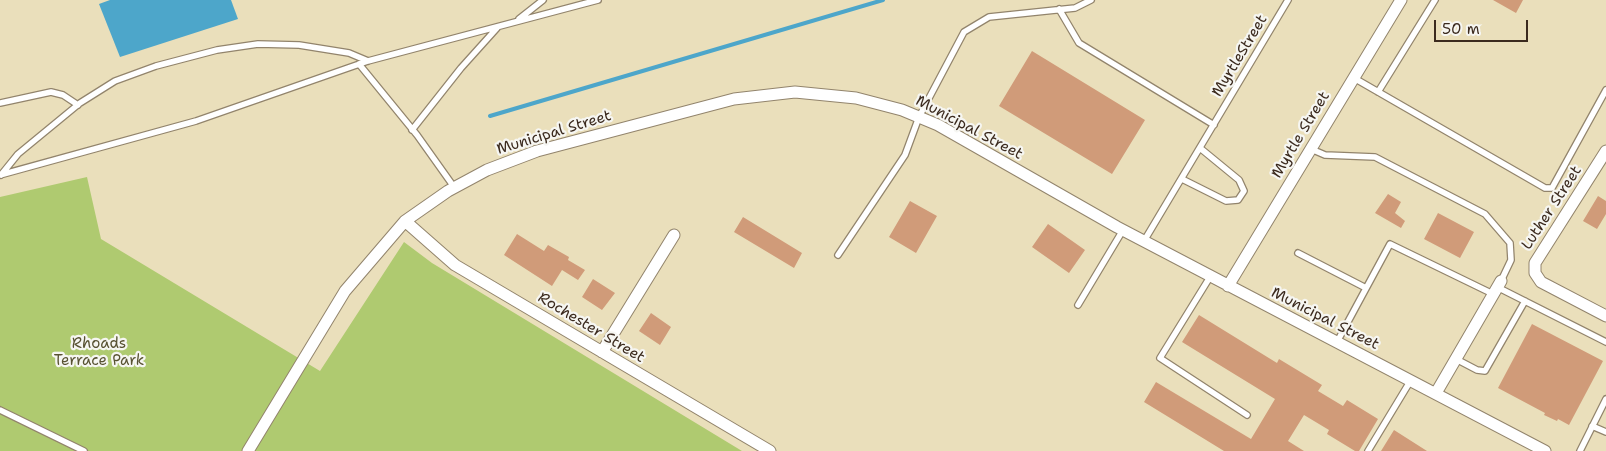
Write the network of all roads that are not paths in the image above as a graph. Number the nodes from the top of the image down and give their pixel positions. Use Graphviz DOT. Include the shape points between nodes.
graph roads {
  1 [pos="543,0"];
  2 [pos="598,0"];
  3 [pos="1091,0"];
  4 [pos="1288,0"];
  5 [pos="1401,0"];
  6 [pos="1435,0"];
  7 [pos="1059,10"];
  8 [pos="515,22"];
  9 [pos="497,28"];
  10 [pos="368,61"];
  11 [pos="359,64"];
  12 [pos="1354,78"];
  13 [pos="1606,90"];
  14 [pos="1378,92"];
  15 [pos="0,103"];
  16 [pos="78,105"];
  17 [pos="919,117"];
  18 [pos="1214,125"];
  19 [pos="412,130"];
  20 [pos="1200,148"];
  21 [pos="1311,149"];
  22 [pos="1606,151"];
  23 [pos="1601,168"];
  24 [pos="0,175"];
  25 [pos="1182,179"];
  26 [pos="454,187"];
  27 [pos="405,220"];
  28 [pos="1123,230"];
  29 [pos="674,235"];
  30 [pos="1144,242"];
  31 [pos="1298,252"];
  32 [pos="838,255"];
  33 [pos="1210,277"];
  34 [pos="1228,286"];
  35 [pos="1497,287"];
  36 [pos="1366,288"];
  37 [pos="1525,301"];
  38 [pos="1078,305"];
  39 [pos="1606,316"];
  40 [pos="1337,342"];
  41 [pos="1606,342"];
  42 [pos="602,352"];
  43 [pos="1456,359"];
  44 [pos="1411,380"];
  45 [pos="1436,393"];
  46 [pos="1606,399"];
  47 [pos="0,410"];
  48 [pos="1247,414"];
  49 [pos="1592,426"];
  50 [pos="1606,432"];
  51 [pos="84,451"];
  52 [pos="248,451"];
  53 [pos="770,451"];
  54 [pos="1368,451"];
  55 [pos="1546,451"];
  56 [pos="1580,451"];
  1 -- 8 [label="lane"];
  2 -- 8 [label="lane"];
  3 -- 7 [label="lane" via="1075,8"];
  4 -- 18 [label="lane, MyrtleStreet"];
  5 -- 12 [label="street, Myrtle Street"];
  6 -- 14 [label="lane"];
  7 -- 17 [label="lane" via="989,17 964,32"];
  7 -- 18 [label="lane" via="1079,43"];
  8 -- 9 [label="lane"];
  9 -- 10 [label="lane"];
  9 -- 19 [label="lane" via="460,68"];
  10 -- 11 [label="lane"];
  10 -- 16 [label="lane" via="349,53 307,46 258,44 217,50 115,81"];
  11 -- 19 [label="lane"];
  11 -- 24 [label="lane" via="196,121"];
  12 -- 14 [label="lane"];
  12 -- 21 [label="street, Myrtle Street"];
  13 -- 14 [label="lane" via="1552,188 1546,188"];
  15 -- 16 [label="lane" via="51,92 63,95"];
  16 -- 24 [label="lane" via="18,154"];
  17 -- 26 [label="street, Municipal Street" via="856,98 795,92 734,99 536,151"];
  17 -- 28 [label="street, Municipal Street"];
  17 -- 32 [label="lane" via="905,155"];
  18 -- 20 [label="lane, MyrtleStreet"];
  19 -- 26 [label="lane"];
  20 -- 25 [label="lane, MyrtleStreet"];
  20 -- 25 [label="lane" via="1239,180 1244,191 1238,200 1226,201"];
  21 -- 34 [label="street, Myrtle Street"];
  21 -- 35 [label="lane" via="1325,155 1375,157 1485,214 1510,243 1511,260"];
  22 -- 23 [label="street, Luther Street"];
  23 -- 39 [label="street, Luther Street" via="1535,263 1535,273 1541,282"];
  25 -- 30 [label="lane, MyrtleStreet"];
  26 -- 27 [label="street, Municipal Street"];
  27 -- 42 [label="street, Rochester Street" via="455,265"];
  27 -- 52 [label="street, Municipal Street" via="345,291"];
  28 -- 30 [label="street, Municipal Street"];
  28 -- 38 [label="lane"];
  29 -- 42 [label="street"];
  30 -- 33 [label="street, Municipal Street"];
  31 -- 36 [label="lane"];
  33 -- 34 [label="street, Municipal Street"];
  33 -- 48 [label="lane" via="1160,358"];
  34 -- 40 [label="street, Municipal Street"];
  35 -- 36 [label="lane" via="1390,244"];
  35 -- 37 [label="lane"];
  35 -- 43 [label="street"];
  36 -- 40 [label="lane"];
  37 -- 41 [label="lane"];
  37 -- 43 [label="lane" via="1486,371"];
  40 -- 44 [label="street, Municipal Street"];
  42 -- 53 [label="street, Rochester Street"];
  43 -- 45 [label="street"];
  44 -- 45 [label="street, Municipal Street"];
  44 -- 54 [label="lane"];
  45 -- 55 [label="street, Municipal Street"];
  46 -- 49 [label="lane"];
  47 -- 51 [label="lane"];
  49 -- 50 [label="lane"];
  49 -- 56 [label="lane"];
}
